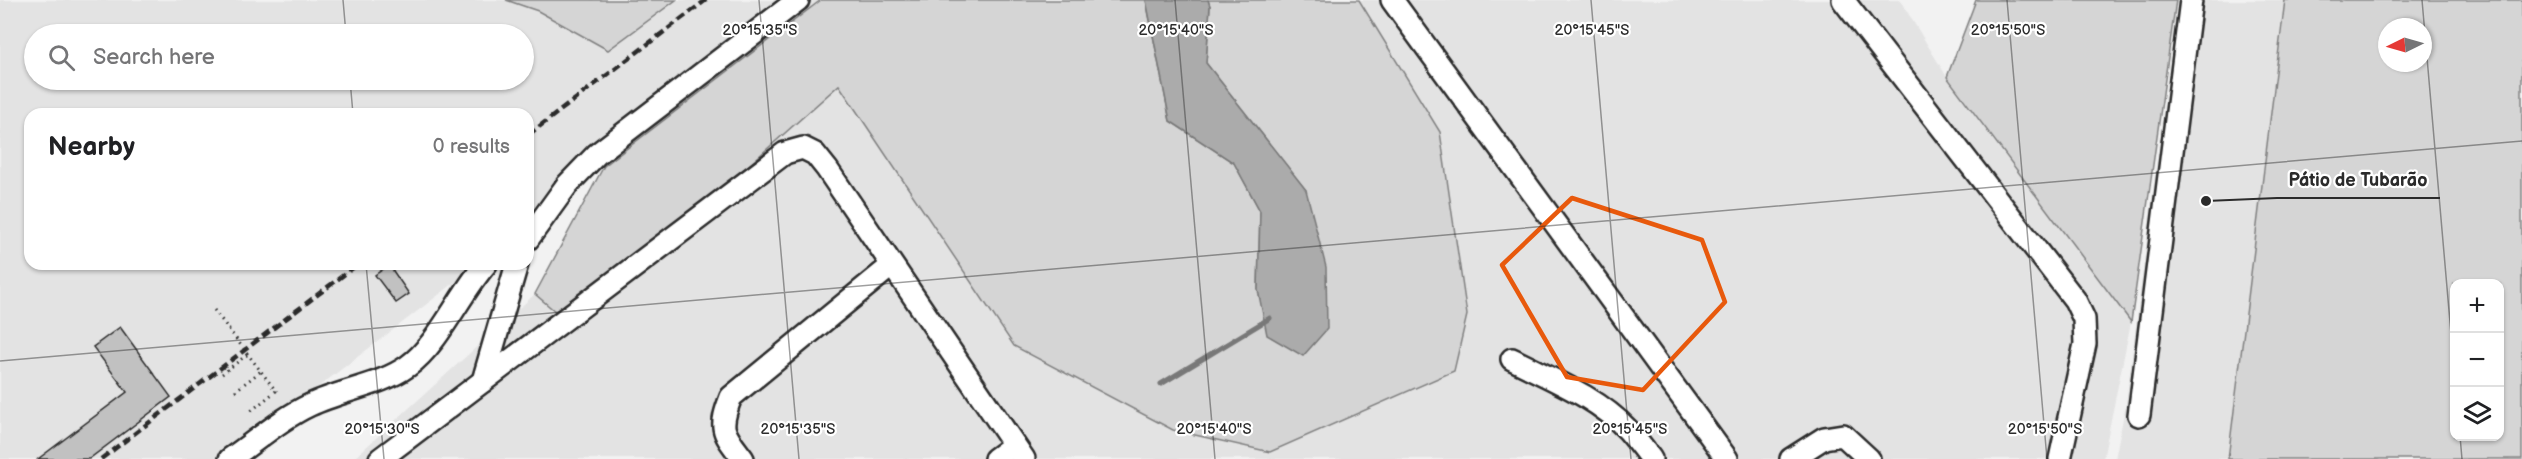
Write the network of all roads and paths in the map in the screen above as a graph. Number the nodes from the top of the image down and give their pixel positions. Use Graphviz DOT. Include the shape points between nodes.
graph roads {
  1 [pos="798,0"];
  2 [pos="1392,0"];
  3 [pos="1843,0"];
  4 [pos="2191,0"];
  5 [pos="534,227"];
  6 [pos="891,266"];
  7 [pos="480,270"];
  8 [pos="515,270"];
  9 [pos="214,310"];
  10 [pos="248,354"];
  11 [pos="1512,359"];
  12 [pos="261,371"];
  13 [pos="222,374"];
  14 [pos="483,381"];
  15 [pos="235,391"];
  16 [pos="250,411"];
  17 [pos="2139,415"];
  18 [pos="1019,452"];
  19 [pos="230,459"];
  20 [pos="380,459"];
  21 [pos="743,459"];
  22 [pos="995,459"];
  23 [pos="1651,459"];
  24 [pos="1727,459"];
  25 [pos="1791,459"];
  26 [pos="1869,459"];
  27 [pos="2060,459"];
  1 -- 5 [label="lane" via="597,154"];
  2 -- 24 [label="lane"];
  3 -- 27 [label="lane" via="2075,300 2084,319 2084,355"];
  4 -- 17 [label="lane"];
  6 -- 14 [label="lane" via="815,154 803,148 785,153"];
  6 -- 18 [label="lane"];
  6 -- 21 [label="lane" via="731,397 724,416 724,432"];
  7 -- 19 [label="lane" via="434,337 408,366 310,405"];
  8 -- 14 [label="lane"];
  9 -- 10 [label="path, bridge"];
  10 -- 12 [label="path, bridge"];
  10 -- 13 [label="path"];
  11 -- 23 [label="lane" via="1588,399 1627,429"];
  12 -- 15 [label="path"];
  12 -- 16 [label="path, bridge" via="276,391"];
  14 -- 20 [label="lane"];
  18 -- 22 [label="lane"];
  25 -- 26 [label="lane" via="1824,438 1843,435"];
}
